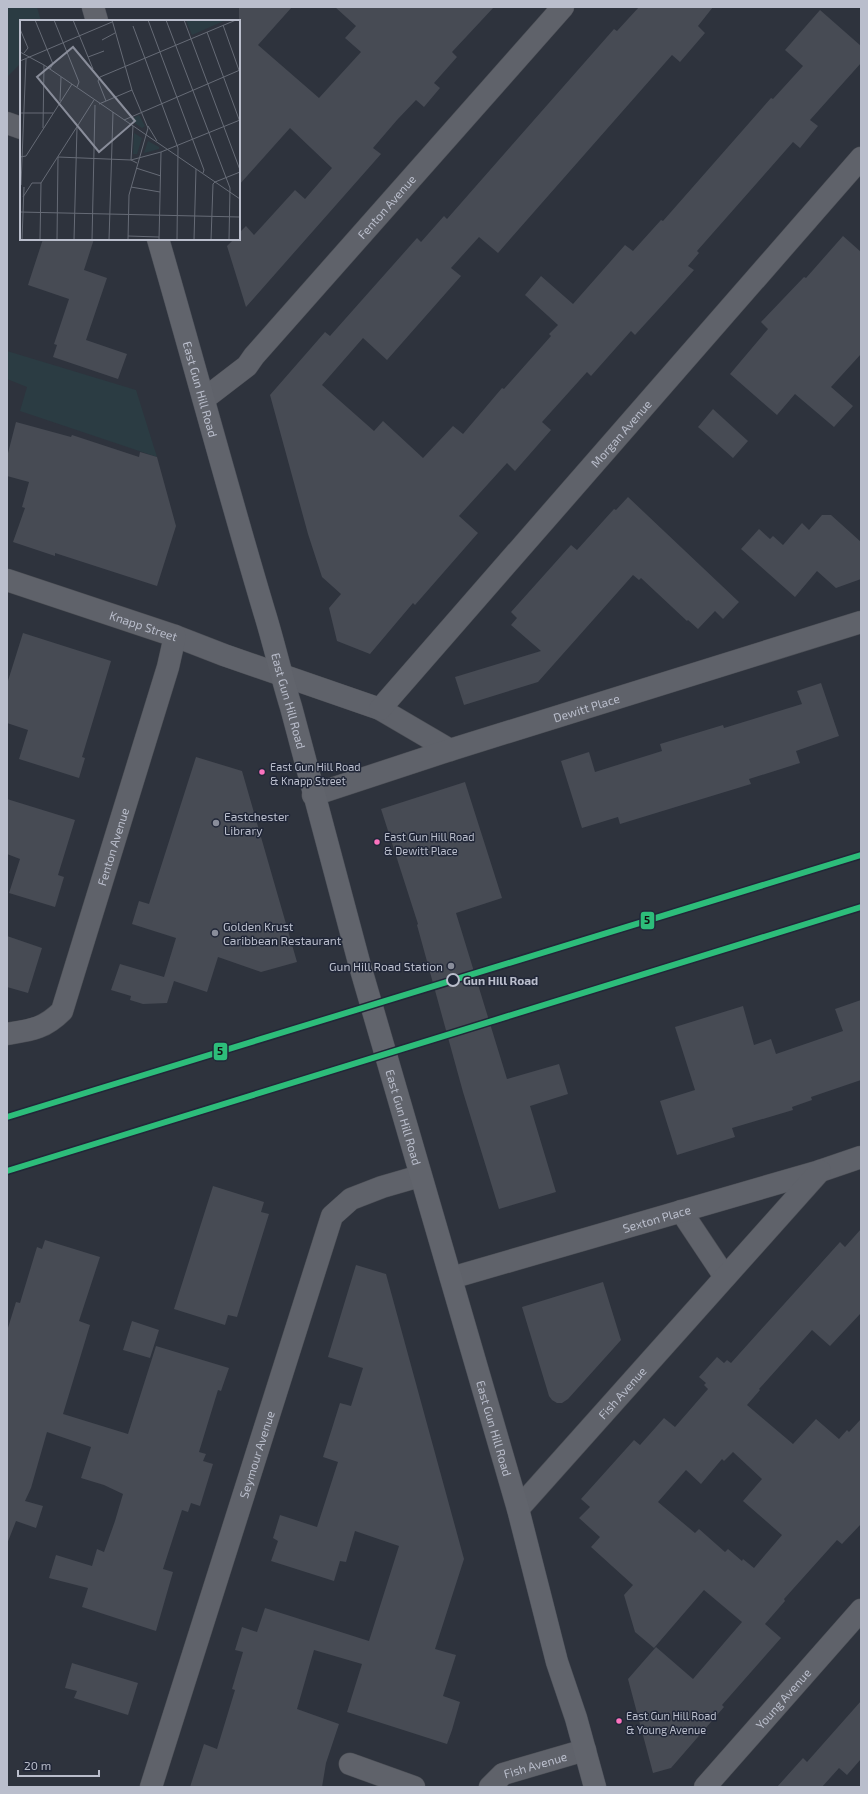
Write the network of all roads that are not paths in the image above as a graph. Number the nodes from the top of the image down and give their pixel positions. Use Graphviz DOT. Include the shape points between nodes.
graph roads {
  1 [pos="93,7"];
  2 [pos="563,7"];
  3 [pos="97,20"];
  4 [pos="861,158"];
  5 [pos="158,240"];
  6 [pos="204,399"];
  7 [pos="7,580"];
  8 [pos="861,622"];
  9 [pos="175,636"];
  10 [pos="280,674"];
  11 [pos="380,709"];
  12 [pos="450,750"];
  13 [pos="314,795"];
  14 [pos="13,1033"];
  15 [pos="861,1157"];
  16 [pos="820,1171"];
  17 [pos="420,1176"];
  18 [pos="681,1211"];
  19 [pos="725,1277"];
  20 [pos="451,1278"];
  21 [pos="518,1508"];
  22 [pos="861,1610"];
  23 [pos="585,1750"];
  24 [pos="350,1764"];
  25 [pos="714,1784"];
  26 [pos="151,1787"];
  27 [pos="414,1787"];
  28 [pos="490,1787"];
  29 [pos="595,1787"];
  1 -- 3 [label="main road"];
  2 -- 6 [label="street, Fenton Avenue" via="247,366"];
  4 -- 11 [label="street, Morgan Avenue"];
  5 -- 6 [label="main road, East Gun Hill Road"];
  6 -- 10 [label="main road, East Gun Hill Road"];
  7 -- 9 [label="street, Knapp Street"];
  8 -- 12 [label="street, Dewitt Place"];
  9 -- 10 [label="street, Knapp Street"];
  9 -- 14 [label="street, Fenton Avenue" via="168,668 62,1011 43,1027"];
  10 -- 11 [label="street"];
  10 -- 13 [label="main road, East Gun Hill Road"];
  11 -- 12 [label="street"];
  12 -- 13 [label="street, Dewitt Place"];
  13 -- 17 [label="main road, East Gun Hill Road"];
  15 -- 16 [label="street, Sexton Place"];
  16 -- 18 [label="street, Sexton Place"];
  16 -- 19 [label="street, Fish Avenue"];
  17 -- 20 [label="main road, East Gun Hill Road"];
  17 -- 26 [label="street, Seymour Avenue" via="352,1199 332,1216"];
  18 -- 19 [label="street"];
  18 -- 20 [label="street, Sexton Place"];
  19 -- 21 [label="street, Fish Avenue"];
  20 -- 21 [label="main road, East Gun Hill Road"];
  21 -- 23 [label="main road, East Gun Hill Road" via="557,1662"];
  22 -- 25 [label="street, Young Avenue"];
  23 -- 28 [label="street, Fish Avenue" via="503,1774"];
  23 -- 29 [label="main road, East Gun Hill Road"];
  24 -- 27 [label="street"];
}
